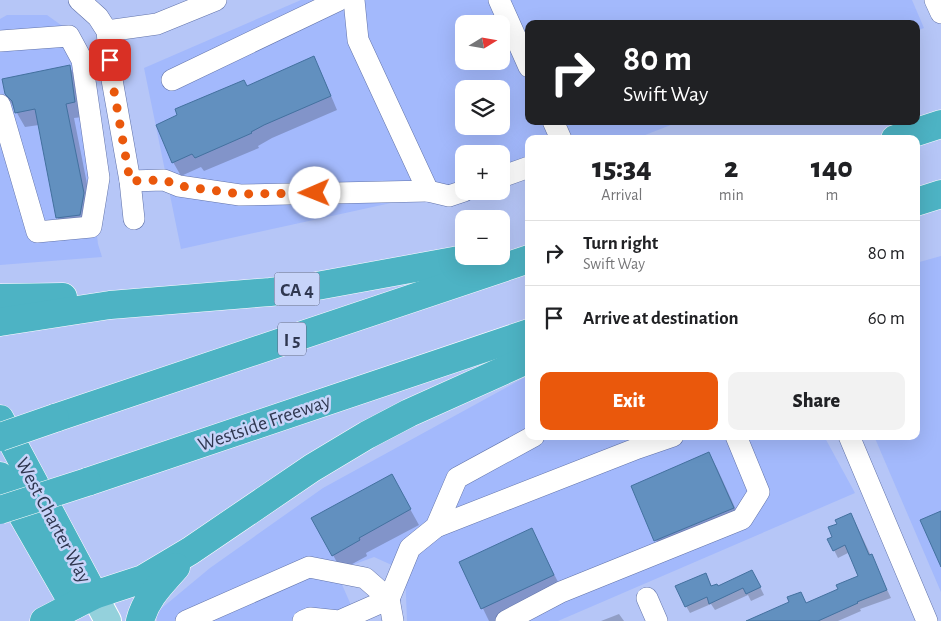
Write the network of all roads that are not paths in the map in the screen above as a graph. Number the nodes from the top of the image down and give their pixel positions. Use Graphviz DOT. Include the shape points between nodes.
graph roads {
  1 [pos="79,0"];
  2 [pos="216,0"];
  3 [pos="339,0"];
  4 [pos="354,0"];
  5 [pos="499,0"];
  6 [pos="936,0"];
  7 [pos="941,13"];
  8 [pos="108,32"];
  9 [pos="0,41"];
  10 [pos="525,58"];
  11 [pos="172,80"];
  12 [pos="0,105"];
  13 [pos="941,124"];
  14 [pos="907,135"];
  15 [pos="525,168"];
  16 [pos="510,173"];
  17 [pos="130,181"];
  18 [pos="428,190"];
  19 [pos="455,194"];
  20 [pos="941,194"];
  21 [pos="920,201"];
  22 [pos="134,219"];
  23 [pos="525,246"];
  24 [pos="510,249"];
  25 [pos="525,260"];
  26 [pos="455,261"];
  27 [pos="0,298"];
  28 [pos="110,305"];
  29 [pos="0,322"];
  30 [pos="525,333"];
  31 [pos="525,361"];
  32 [pos="0,419"];
  33 [pos="0,437"];
  34 [pos="527,440"];
  35 [pos="661,440"];
  36 [pos="738,440"];
  37 [pos="851,440"];
  38 [pos="0,476"];
  39 [pos="0,510"];
  40 [pos="436,527"];
  41 [pos="190,551"];
  42 [pos="647,598"];
  43 [pos="389,599"];
  44 [pos="83,607"];
  45 [pos="922,619"];
  46 [pos="44,621"];
  47 [pos="108,621"];
  48 [pos="140,621"];
  49 [pos="186,621"];
  50 [pos="303,621"];
  51 [pos="339,621"];
  52 [pos="393,621"];
  53 [pos="506,621"];
  54 [pos="657,621"];
  1 -- 8 [label="street" via="98,17"];
  2 -- 8 [label="street" via="157,24"];
  3 -- 11 [label="street"];
  4 -- 18 [label="street" via="358,40"];
  5 -- 10 [label="street"];
  6 -- 7 [label="street"];
  8 -- 17 [label="street" via="111,74"];
  9 -- 12 [label="street" via="69,36 82,60 99,178 91,227 37,232"];
  13 -- 14 [label="highway"];
  15 -- 16 [label="street"];
  17 -- 18 [label="street" via="164,180 180,186 240,194"];
  17 -- 22 [label="street"];
  18 -- 19 [label="street" via="449,196"];
  20 -- 21 [label="highway"];
  23 -- 24 [label="highway"];
  25 -- 33 [label="highway, I 5, bridge"];
  26 -- 28 [label="highway, CA 4" via="306,288"];
  27 -- 28 [label="highway" via="89,296"];
  28 -- 29 [label="highway"];
  30 -- 39 [label="highway, Westside Freeway, bridge"];
  31 -- 41 [label="highway" via="367,435 312,468"];
  32 -- 44 [label="highway, West Charter Way"];
  34 -- 40 [label="street" via="457,478"];
  35 -- 40 [label="street"];
  36 -- 53 [label="street" via="759,492 742,520 561,592"];
  37 -- 45 [label="street"];
  38 -- 44 [label="highway, West Charter Way"];
  40 -- 43 [label="street" via="410,548"];
  41 -- 44 [label="highway" via="143,579"];
  41 -- 48 [label="highway" via="149,598"];
  42 -- 54 [label="street"];
  43 -- 49 [label="street" via="365,578 309,567"];
  43 -- 51 [label="street"];
  43 -- 52 [label="street"];
  44 -- 46 [label="highway"];
  44 -- 47 [label="main road, West Charter Way"];
  50 -- 51 [label="street" via="310,618"];
}
